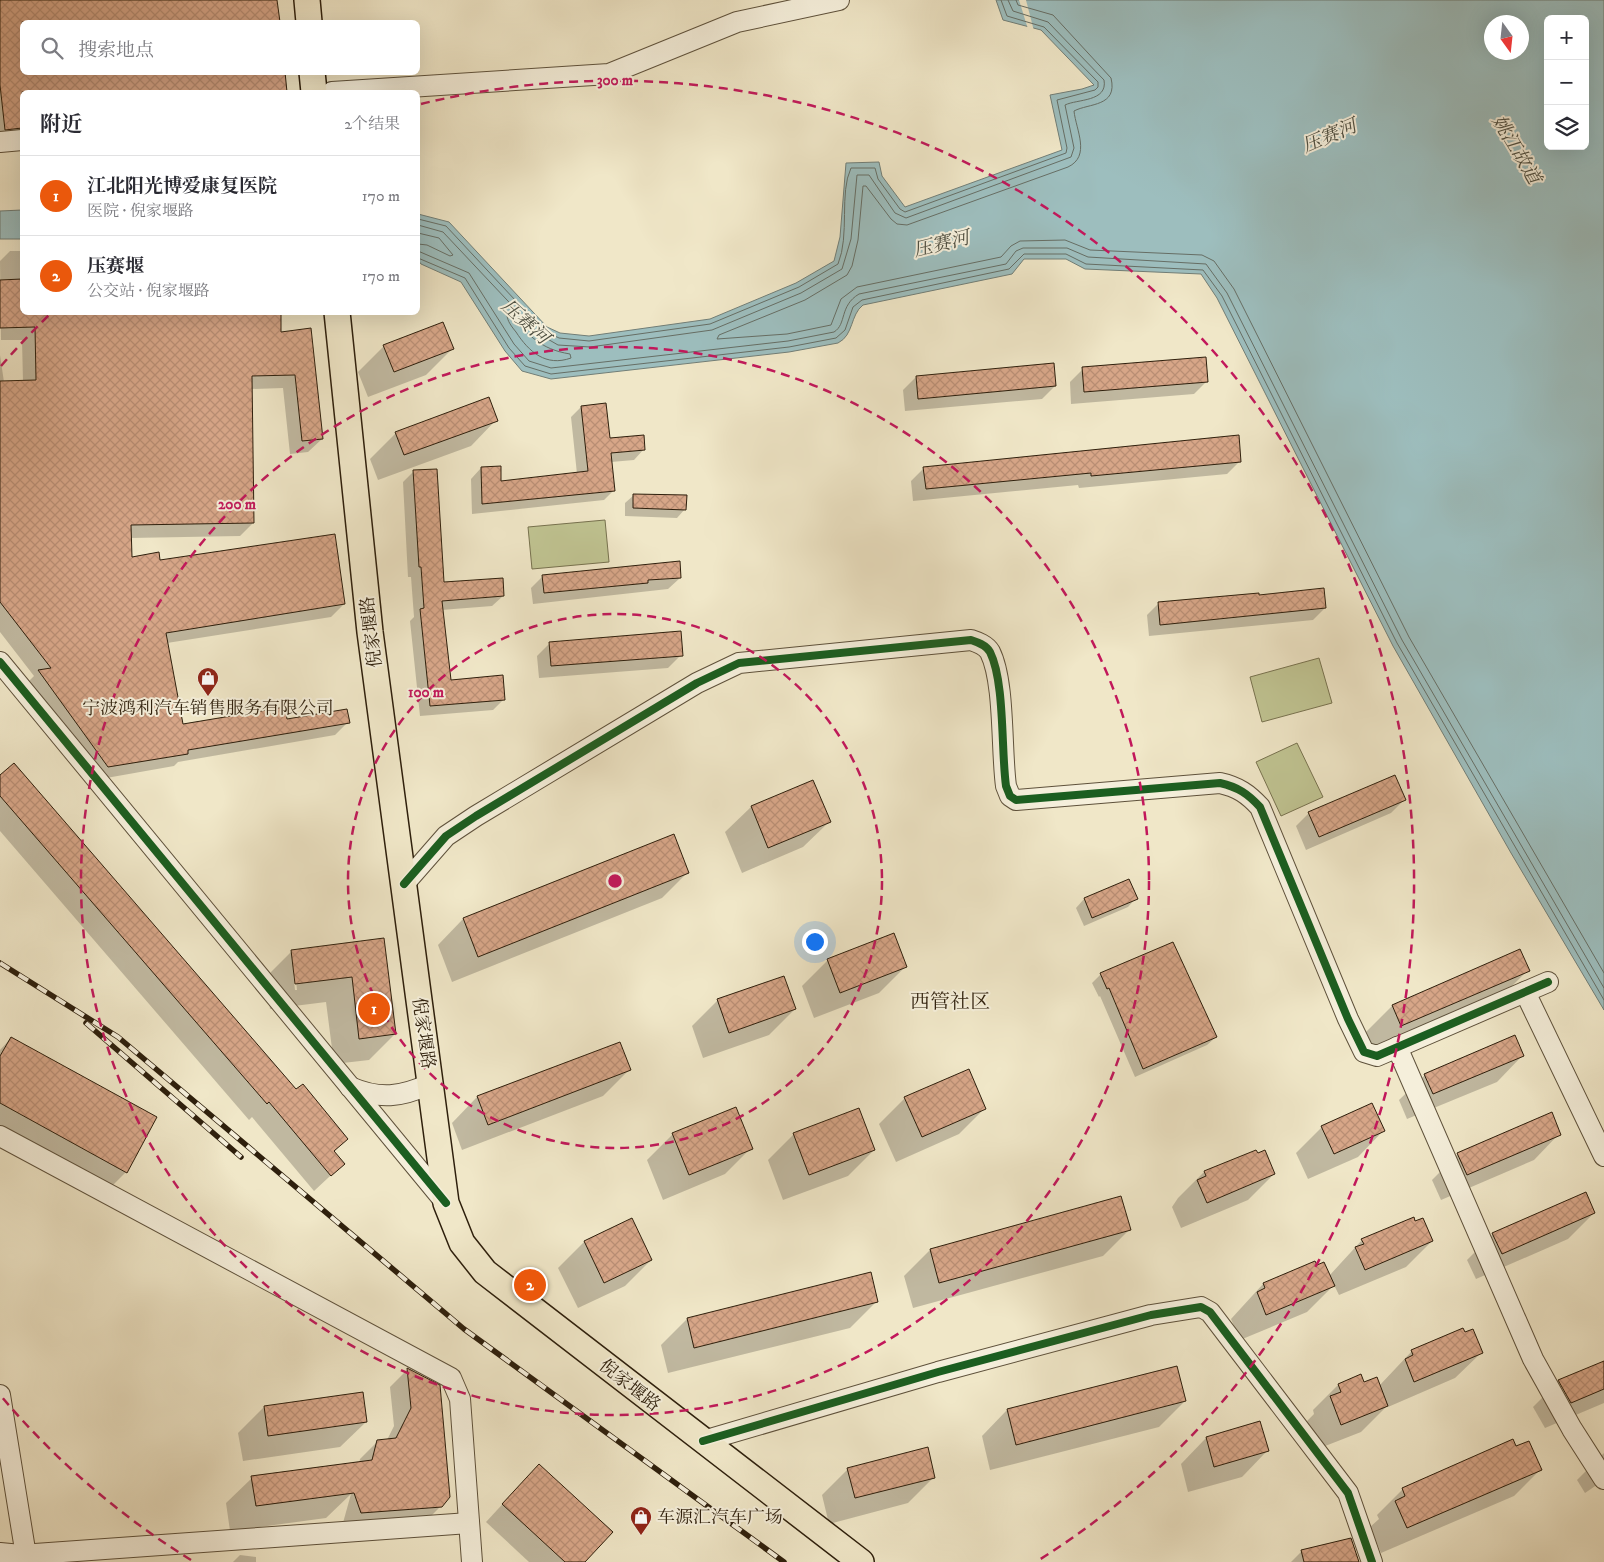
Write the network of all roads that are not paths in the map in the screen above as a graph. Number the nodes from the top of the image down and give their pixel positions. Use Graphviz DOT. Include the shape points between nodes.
graph roads {
  1 [pos="307,0"];
  2 [pos="839,0"];
  3 [pos="309,20"];
  4 [pos="312,75"];
  5 [pos="314,90"];
  6 [pos="363,90"];
  7 [pos="20,140"];
  8 [pos="0,142"];
  9 [pos="337,315"];
  10 [pos="0,662"];
  11 [pos="404,884"];
  12 [pos="1548,982"];
  13 [pos="1525,992"];
  14 [pos="1397,1047"];
  15 [pos="430,1084"];
  16 [pos="350,1087"];
  17 [pos="0,1136"];
  18 [pos="1604,1156"];
  19 [pos="446,1203"];
  20 [pos="0,1394"];
  21 [pos="703,1441"];
  22 [pos="1604,1479"];
  23 [pos="469,1523"];
  24 [pos="0,1553"];
  25 [pos="25,1557"];
  26 [pos="472,1562"];
  27 [pos="861,1562"];
  28 [pos="1372,1562"];
  1 -- 3 [label="main road"];
  2 -- 6 [label="street" via="737,22 609,74"];
  4 -- 5 [label="main road"];
  7 -- 8 [label="street"];
  9 -- 11 [label="main road, 倪家堰路" via="370,632"];
  10 -- 16 [label="street"];
  11 -- 14 [label="street" via="446,836 476,816 697,683 739,663 971,640 983,644 992,659 999,689 1005,776 1010,796 1016,800 1220,783 1248,794 1260,807 1359,1045 1364,1052 1377,1056"];
  11 -- 15 [label="main road, 倪家堰路"];
  12 -- 13 [label="street"];
  13 -- 14 [label="street"];
  13 -- 18 [label="street"];
  14 -- 22 [label="street" via="1533,1359"];
  15 -- 16 [label="street" via="394,1096 369,1095"];
  15 -- 19 [label="main road, 倪家堰路"];
  16 -- 19 [label="street"];
  17 -- 23 [label="street" via="451,1378 460,1399"];
  19 -- 21 [label="main road, 倪家堰路" via="462,1243 485,1272"];
  20 -- 25 [label="street"];
  21 -- 27 [label="main road, 倪家堰路"];
  21 -- 28 [label="street" via="975,1362 1151,1315 1201,1307 1210,1312 1348,1493"];
  23 -- 25 [label="street"];
  23 -- 26 [label="street"];
  24 -- 25 [label="street"];
}
